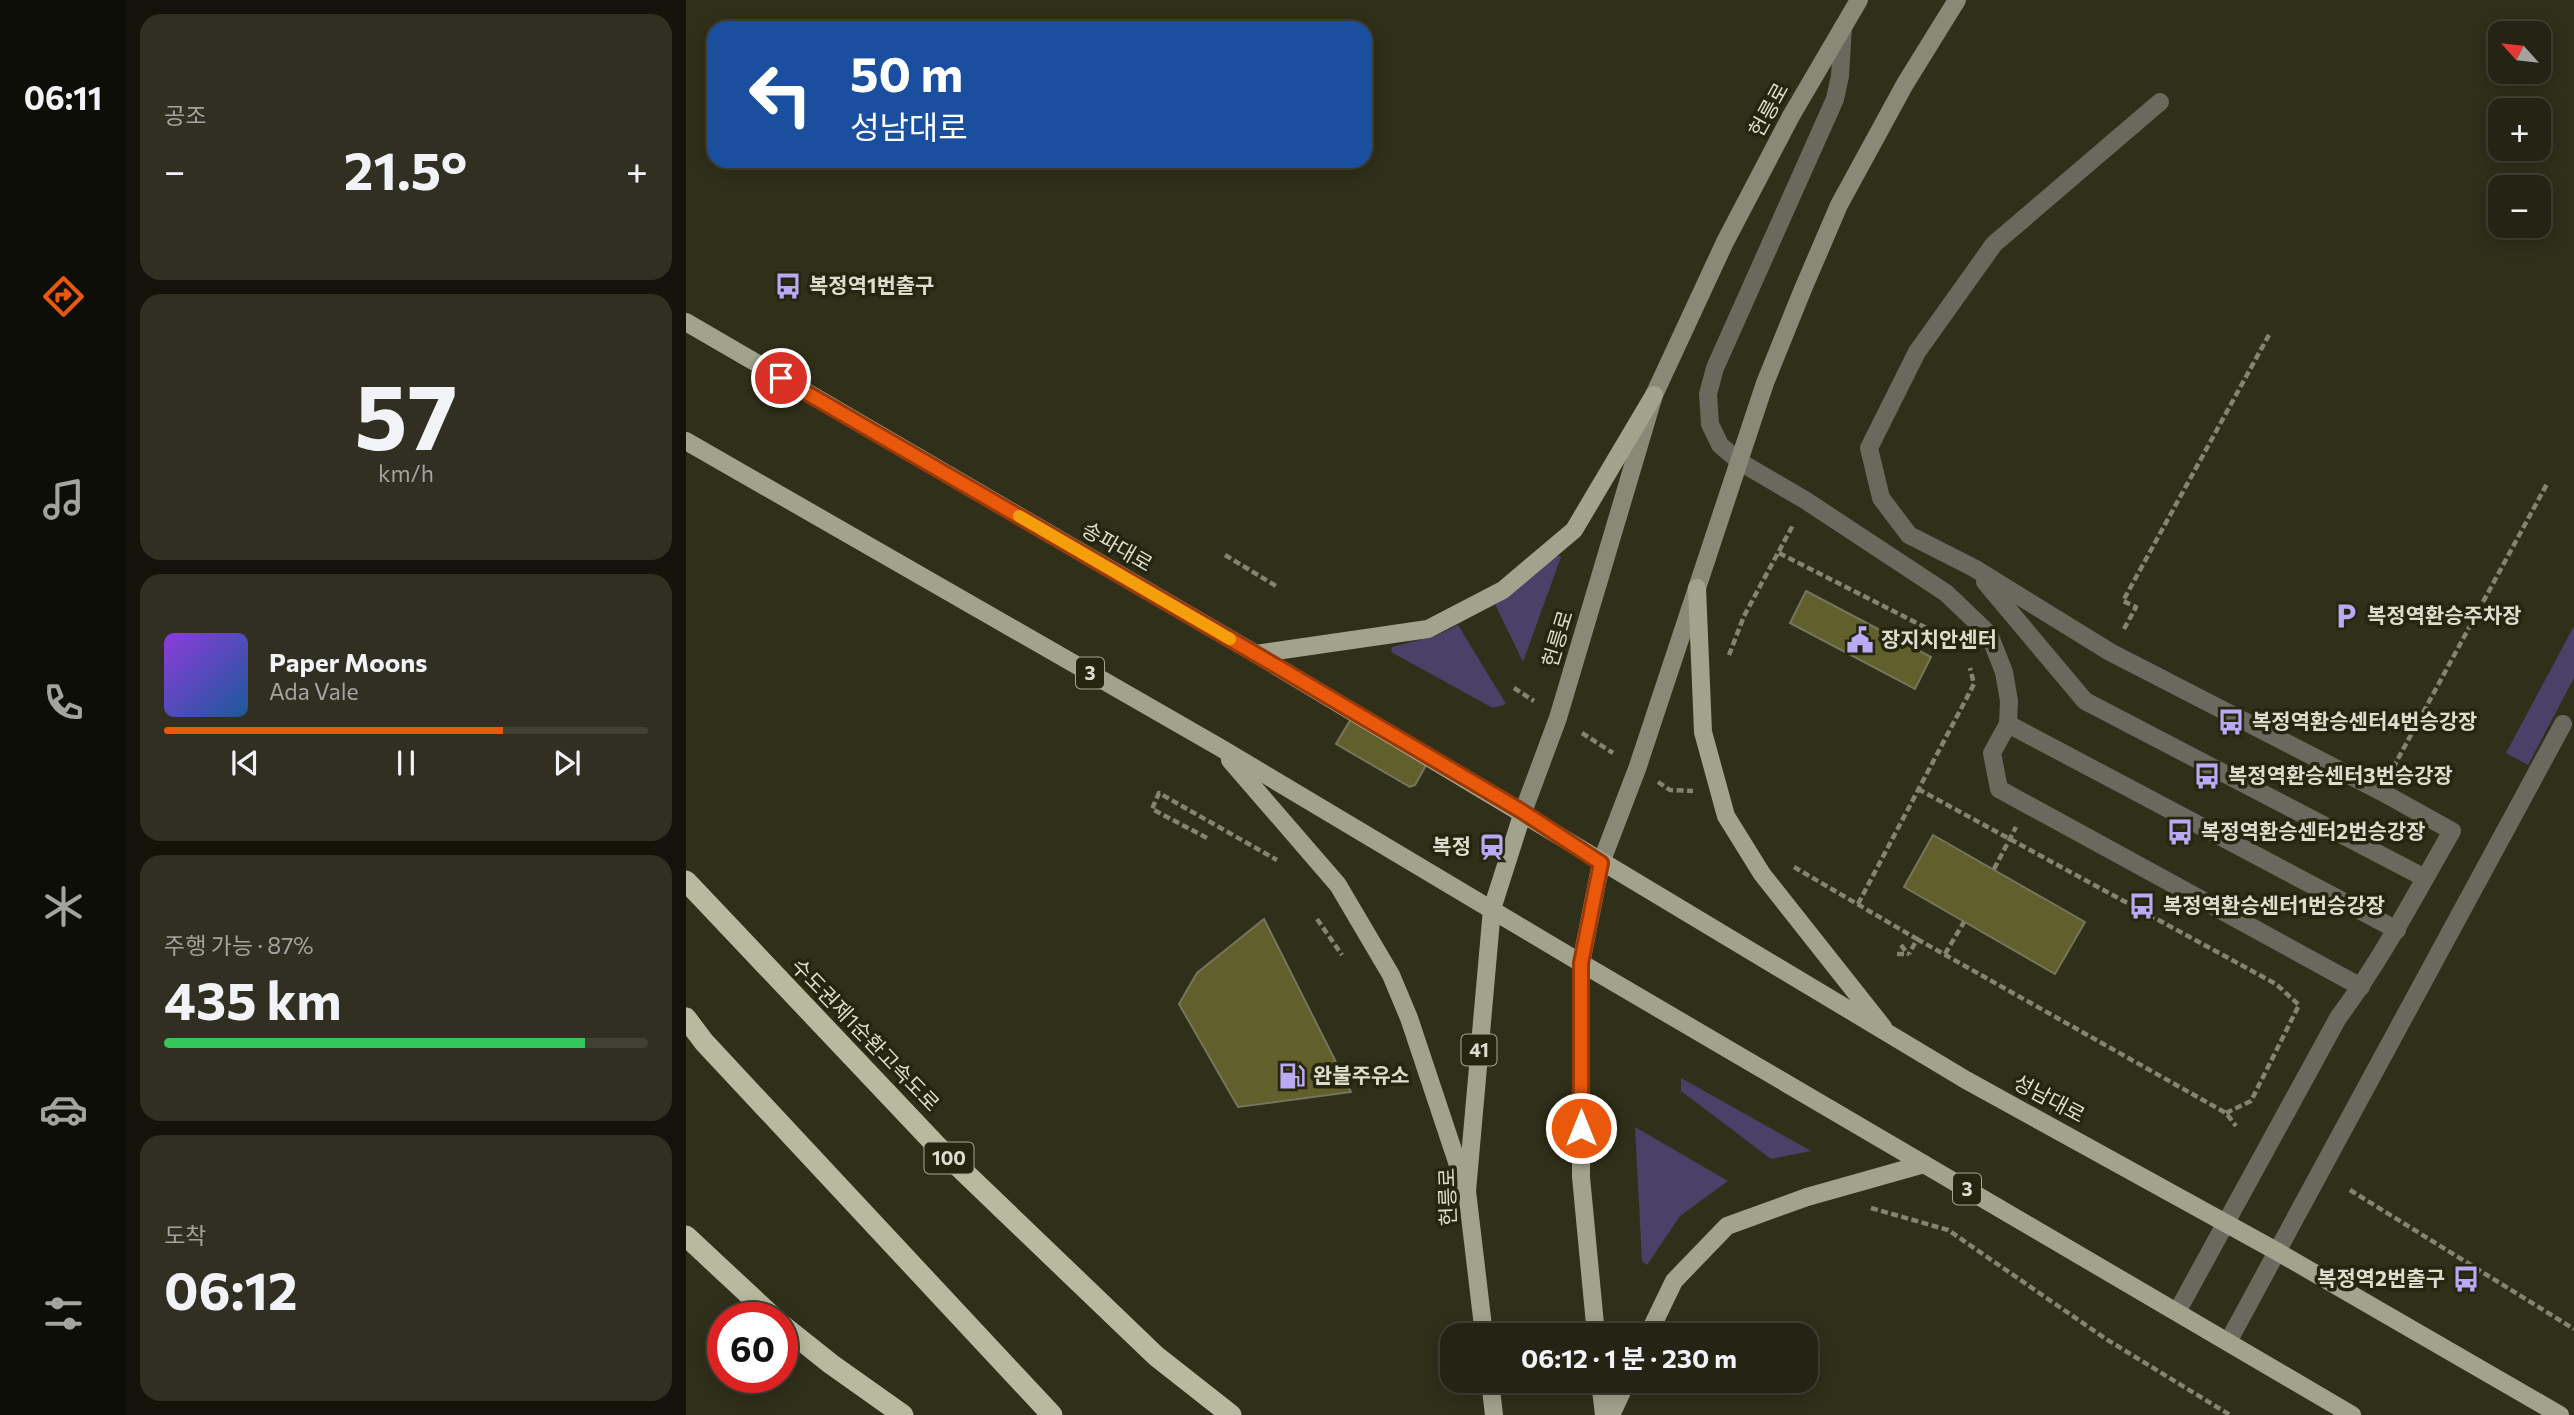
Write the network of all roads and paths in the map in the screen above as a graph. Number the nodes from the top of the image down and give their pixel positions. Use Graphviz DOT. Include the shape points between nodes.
graph roads {
  1 [pos="1859,0"];
  2 [pos="1957,0"];
  3 [pos="1843,27"];
  4 [pos="2160,102"];
  5 [pos="686,322"];
  6 [pos="2270,333"];
  7 [pos="1654,394"];
  8 [pos="686,441"];
  9 [pos="1740,462"];
  10 [pos="2548,482"];
  11 [pos="1805,500"];
  12 [pos="1779,552"];
  13 [pos="1225,555"];
  14 [pos="1974,568"];
  15 [pos="1276,586"];
  16 [pos="1696,588"];
  17 [pos="2123,601"];
  18 [pos="1963,652"];
  19 [pos="1256,654"];
  20 [pos="1969,660"];
  21 [pos="1727,661"];
  22 [pos="1514,688"];
  23 [pos="1558,718"];
  24 [pos="2008,724"];
  25 [pos="2563,724"];
  26 [pos="1219,747"];
  27 [pos="1637,769"];
  28 [pos="1918,789"];
  29 [pos="1670,790"];
  30 [pos="2380,791"];
  31 [pos="2028,805"];
  32 [pos="1523,812"];
  33 [pos="1207,838"];
  34 [pos="2010,838"];
  35 [pos="1786,862"];
  36 [pos="1283,863"];
  37 [pos="1601,863"];
  38 [pos="1994,870"];
  39 [pos="2425,878"];
  40 [pos="686,881"];
  41 [pos="1858,904"];
  42 [pos="1492,909"];
  43 [pos="1318,919"];
  44 [pos="1964,922"];
  45 [pos="2397,930"];
  46 [pos="1917,939"];
  47 [pos="1901,945"];
  48 [pos="1345,947"];
  49 [pos="2294,951"];
  50 [pos="1896,954"];
  51 [pos="1909,954"];
  52 [pos="1945,954"];
  53 [pos="1342,955"];
  54 [pos="1350,959"];
  55 [pos="1581,963"];
  56 [pos="2276,984"];
  57 [pos="2361,987"];
  58 [pos="686,1018"];
  59 [pos="1889,1035"];
  60 [pos="2226,1113"];
  61 [pos="2236,1126"];
  62 [pos="1923,1164"];
  63 [pos="2350,1190"];
  64 [pos="1466,1191"];
  65 [pos="1869,1208"];
  66 [pos="2225,1223"];
  67 [pos="686,1236"];
  68 [pos="2278,1252"];
  69 [pos="757,1302"];
  70 [pos="2177,1312"];
  71 [pos="1483,1323"];
  72 [pos="1595,1323"];
  73 [pos="1654,1323"];
  74 [pos="2574,1329"];
  75 [pos="798,1338"];
  76 [pos="2228,1342"];
  77 [pos="1491,1393"];
  78 [pos="1601,1393"];
  79 [pos="1621,1393"];
  80 [pos="902,1415"];
  81 [pos="1052,1415"];
  82 [pos="1231,1415"];
  83 [pos="1494,1415"];
  84 [pos="1604,1415"];
  85 [pos="1611,1415"];
  86 [pos="2230,1415"];
  87 [pos="2352,1415"];
  88 [pos="2560,1415"];
  1 -- 3 [label="main road, 헌릉로"];
  2 -- 9 [label="main road" via="1839,205 1765,383"];
  3 -- 7 [label="main road, 헌릉로" via="1731,230"];
  3 -- 9 [label="lane" via="1835,99 1715,368 1708,394 1710,424 1720,445"];
  4 -- 14 [label="lane" via="1994,244 1917,352 1870,448 1881,498 1909,535"];
  5 -- 19 [label="main road, 송파대로"];
  6 -- 17 [label="path"];
  7 -- 19 [label="main road" via="1574,530 1503,590 1428,629"];
  7 -- 23 [label="main road, 헌릉로"];
  8 -- 26 [label="main road, 3"];
  9 -- 11 [label="lane"];
  9 -- 16 [label="main road"];
  10 -- 30 [label="path"];
  11 -- 12 [label="path"];
  11 -- 24 [label="lane" via="1946,593 1989,634 2004,672"];
  12 -- 18 [label="path" via="1957,643"];
  12 -- 21 [label="path" via="1744,616"];
  13 -- 15 [label="path"];
  14 -- 30 [label="lane" via="2110,652"];
  14 -- 39 [label="lane" via="2085,701"];
  16 -- 27 [label="main road"];
  16 -- 59 [label="main road" via="1703,732 1726,816 1762,874"];
  19 -- 32 [label="main road, 송파대로"];
  20 -- 28 [label="path" via="1974,684"];
  22 -- 23 [label="path"];
  23 -- 27 [label="path"];
  23 -- 32 [label="main road, 헌릉로"];
  24 -- 31 [label="lane" via="1992,753 1998,789"];
  24 -- 45 [label="lane"];
  25 -- 68 [label="lane"];
  26 -- 42 [label="main road, 3"];
  26 -- 64 [label="main road" via="1338,885 1391,975"];
  27 -- 29 [label="path"];
  27 -- 37 [label="main road"];
  28 -- 34 [label="path"];
  28 -- 41 [label="path"];
  30 -- 39 [label="lane" via="2452,831"];
  31 -- 34 [label="path"];
  31 -- 49 [label="lane"];
  32 -- 37 [label="main road, 성남대로"];
  32 -- 42 [label="main road, 헌릉로"];
  33 -- 36 [label="path" via="1152,809 1159,793"];
  34 -- 38 [label="path"];
  34 -- 56 [label="path"];
  35 -- 41 [label="path"];
  37 -- 55 [label="main road"];
  37 -- 59 [label="main road, 성남대로"];
  39 -- 45 [label="lane"];
  40 -- 82 [label="highway, 수도권제1순환고속도로 / 100" via="936,1145 1156,1356"];
  41 -- 46 [label="path"];
  42 -- 55 [label="main road, 3"];
  42 -- 64 [label="main road, 헌릉로 / 41"];
  43 -- 53 [label="path"];
  44 -- 52 [label="path"];
  45 -- 57 [label="lane"];
  46 -- 51 [label="path"];
  46 -- 52 [label="path"];
  47 -- 51 [label="path"];
  48 -- 54 [label="path"];
  49 -- 56 [label="path"];
  49 -- 57 [label="lane"];
  50 -- 51 [label="path"];
  52 -- 60 [label="path"];
  55 -- 62 [label="main road, 3"];
  55 -- 72 [label="main road" via="1581,1177"];
  56 -- 60 [label="path" via="2299,1005 2251,1101"];
  57 -- 66 [label="lane" via="2338,1018"];
  58 -- 81 [label="highway"];
  59 -- 66 [label="main road, 성남대로"];
  60 -- 61 [label="path"];
  62 -- 70 [label="main road, 3"];
  62 -- 73 [label="main road" via="1807,1197 1727,1226 1674,1281"];
  63 -- 74 [label="path"];
  64 -- 71 [label="main road, 헌릉로 / 41"];
  65 -- 86 [label="path" via="1948,1230 2106,1339"];
  66 -- 68 [label="main road, 성남대로"];
  66 -- 70 [label="lane"];
  67 -- 69 [label="highway"];
  68 -- 76 [label="lane"];
  68 -- 88 [label="main road, 성남대로"];
  70 -- 76 [label="main road, 3"];
  75 -- 80 [label="highway"];
  76 -- 87 [label="main road, 3"];
  77 -- 83 [label="main road"];
  78 -- 84 [label="main road"];
  79 -- 85 [label="main road"];
}
